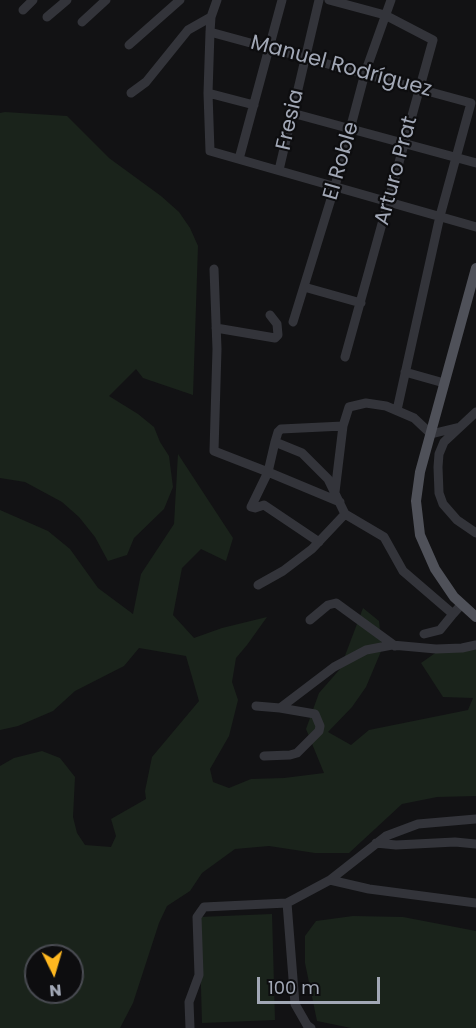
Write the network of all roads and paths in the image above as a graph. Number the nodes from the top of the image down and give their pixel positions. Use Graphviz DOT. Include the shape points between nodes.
graph roads {
  1 [pos="33,0"];
  2 [pos="67,0"];
  3 [pos="180,0"];
  4 [pos="217,0"];
  5 [pos="282,0"];
  6 [pos="319,0"];
  7 [pos="329,0"];
  8 [pos="392,0"];
  9 [pos="100,2"];
  10 [pos="23,10"];
  11 [pos="385,15"];
  12 [pos="47,17"];
  13 [pos="211,17"];
  14 [pos="82,22"];
  15 [pos="210,32"];
  16 [pos="129,45"];
  17 [pos="270,47"];
  18 [pos="305,57"];
  19 [pos="365,73"];
  20 [pos="420,89"];
  21 [pos="131,93"];
  22 [pos="208,93"];
  23 [pos="254,105"];
  24 [pos="292,113"];
  25 [pos="351,128"];
  26 [pos="405,144"];
  27 [pos="456,158"];
  28 [pos="238,159"];
  29 [pos="476,163"];
  30 [pos="279,170"];
  31 [pos="335,186"];
  32 [pos="390,201"];
  33 [pos="440,216"];
  34 [pos="476,227"];
  35 [pos="476,268"];
  36 [pos="214,269"];
  37 [pos="304,287"];
  38 [pos="361,303"];
  39 [pos="270,315"];
  40 [pos="293,322"];
  41 [pos="216,328"];
  42 [pos="345,357"];
  43 [pos="405,372"];
  44 [pos="444,383"];
  45 [pos="397,410"];
  46 [pos="476,412"];
  47 [pos="343,426"];
  48 [pos="460,427"];
  49 [pos="430,434"];
  50 [pos="275,442"];
  51 [pos="268,472"];
  52 [pos="335,492"];
  53 [pos="340,502"];
  54 [pos="345,514"];
  55 [pos="476,533"];
  56 [pos="319,542"];
  57 [pos="258,585"];
  58 [pos="461,604"];
  59 [pos="453,614"];
  60 [pos="476,617"];
  61 [pos="310,620"];
  62 [pos="424,634"];
  63 [pos="476,645"];
  64 [pos="395,646"];
  65 [pos="256,706"];
  66 [pos="280,708"];
  67 [pos="264,756"];
  68 [pos="476,819"];
  69 [pos="376,843"];
  70 [pos="476,844"];
  71 [pos="330,880"];
  72 [pos="287,903"];
  73 [pos="476,903"];
  74 [pos="190,1028"];
  75 [pos="311,1028"];
  1 -- 10 [label="street"];
  2 -- 12 [label="street"];
  3 -- 16 [label="street"];
  4 -- 13 [label="street"];
  5 -- 17 [label="street"];
  6 -- 18 [label="street, Fresia"];
  7 -- 11 [label="street"];
  8 -- 11 [label="street, El Roble"];
  9 -- 14 [label="street"];
  11 -- 19 [label="street, El Roble"];
  11 -- 20 [label="street, Arturo Prat" via="433,39"];
  13 -- 15 [label="street"];
  13 -- 21 [label="street" via="188,30 146,82"];
  15 -- 17 [label="street, Manuel Rodríguez"];
  15 -- 22 [label="street"];
  17 -- 18 [label="street, Manuel Rodríguez"];
  17 -- 23 [label="street"];
  18 -- 19 [label="street, Manuel Rodríguez"];
  18 -- 24 [label="street, Fresia"];
  19 -- 20 [label="street, Manuel Rodríguez"];
  19 -- 25 [label="street, El Roble"];
  20 -- 26 [label="street, Arturo Prat"];
  20 -- 27 [label="street, Manuel Rodríguez" via="471,103"];
  22 -- 23 [label="street"];
  22 -- 28 [label="street" via="210,151"];
  23 -- 28 [label="street"];
  24 -- 25 [label="street"];
  24 -- 30 [label="street, Fresia"];
  25 -- 26 [label="street"];
  25 -- 31 [label="street, El Roble"];
  26 -- 27 [label="street"];
  26 -- 32 [label="street, Arturo Prat"];
  27 -- 29 [label="street"];
  27 -- 33 [label="street"];
  28 -- 30 [label="street"];
  30 -- 31 [label="street"];
  31 -- 32 [label="street"];
  31 -- 37 [label="street, El Roble"];
  32 -- 33 [label="street"];
  32 -- 38 [label="street, Arturo Prat"];
  33 -- 34 [label="street"];
  33 -- 43 [label="street"];
  35 -- 44 [label="main road"];
  36 -- 41 [label="street"];
  37 -- 38 [label="street"];
  37 -- 40 [label="street, El Roble"];
  38 -- 42 [label="street, Arturo Prat"];
  39 -- 41 [label="street" via="277,324 275,339"];
  41 -- 51 [label="street" via="214,451"];
  43 -- 44 [label="street"];
  43 -- 45 [label="street"];
  44 -- 49 [label="main road"];
  45 -- 47 [label="street" via="356,404 349,407"];
  45 -- 49 [label="street" via="414,418"];
  46 -- 48 [label="street"];
  47 -- 50 [label="street" via="281,429"];
  47 -- 52 [label="street"];
  48 -- 49 [label="street"];
  48 -- 55 [label="street" via="440,449 439,492 452,515"];
  49 -- 58 [label="main road" via="417,490 418,524 435,568"];
  50 -- 51 [label="street"];
  50 -- 52 [label="street" via="302,453 328,478"];
  51 -- 53 [label="street"];
  51 -- 56 [label="street" via="251,507 264,505"];
  52 -- 53 [label="street"];
  53 -- 54 [label="street"];
  54 -- 56 [label="street"];
  54 -- 59 [label="street" via="384,537 403,571"];
  56 -- 57 [label="street"];
  58 -- 59 [label="street"];
  58 -- 60 [label="main road"];
  59 -- 62 [label="street" via="440,630"];
  61 -- 64 [label="street" via="336,603"];
  63 -- 64 [label="street" via="436,649"];
  64 -- 66 [label="street" via="366,650 334,667"];
  65 -- 66 [label="street"];
  66 -- 67 [label="street" via="315,714 319,731 294,755"];
  68 -- 69 [label="street" via="418,824"];
  69 -- 70 [label="street"];
  69 -- 71 [label="street"];
  71 -- 72 [label="street"];
  71 -- 73 [label="street"];
  72 -- 74 [label="street" via="204,907 197,917 199,975 189,1002"];
  72 -- 75 [label="street" via="295,1004"];
}
